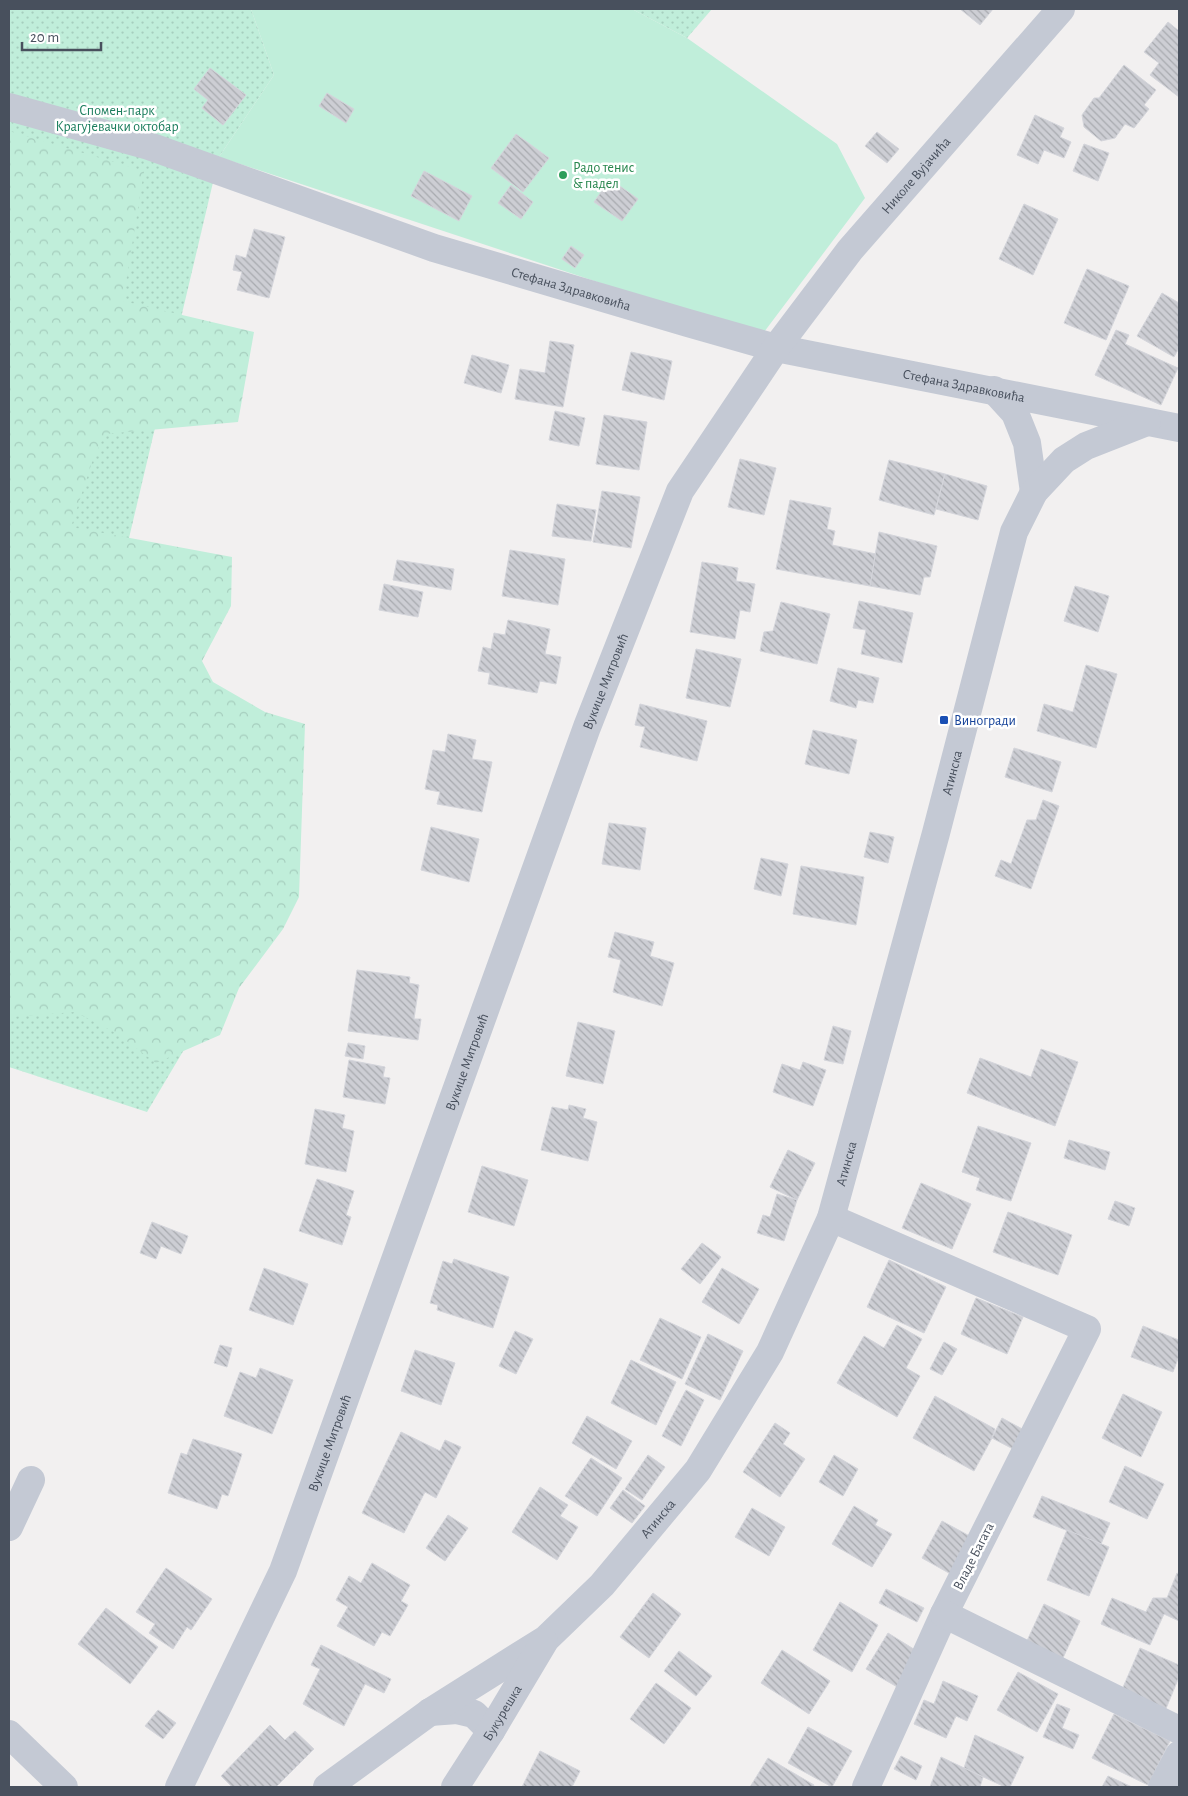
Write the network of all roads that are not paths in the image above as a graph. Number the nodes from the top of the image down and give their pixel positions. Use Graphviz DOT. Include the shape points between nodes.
graph roads {
  1 [pos="1061,9"];
  2 [pos="9,107"];
  3 [pos="776,348"];
  4 [pos="994,390"];
  5 [pos="1146,422"];
  6 [pos="1179,428"];
  7 [pos="1034,492"];
  8 [pos="831,1218"];
  9 [pos="30,1480"];
  10 [pos="9,1527"];
  11 [pos="944,1614"];
  12 [pos="546,1639"];
  13 [pos="430,1712"];
  14 [pos="1179,1730"];
  15 [pos="491,1731"];
  16 [pos="9,1734"];
  17 [pos="1179,1755"];
  18 [pos="64,1787"];
  19 [pos="179,1787"];
  20 [pos="327,1787"];
  21 [pos="456,1787"];
  22 [pos="866,1787"];
  23 [pos="1162,1787"];
  1 -- 3 [label="street, Николе Вујачића" via="850,250"];
  2 -- 3 [label="street, Стефана Здравковића" via="148,146 434,248"];
  3 -- 4 [label="street, Стефана Здравковића"];
  3 -- 19 [label="street, Вукице Митровић" via="680,492 587,727 283,1571"];
  4 -- 5 [label="street, Стефана Здравковића"];
  4 -- 7 [label="street" via="1015,412 1027,443"];
  5 -- 6 [label="street, Стефана Здравковића"];
  5 -- 7 [label="street, Атинска" via="1086,446 1064,460"];
  7 -- 8 [label="street, Атинска" via="1014,532"];
  8 -- 11 [label="street, Владе Багата" via="1087,1329"];
  8 -- 12 [label="street, Атинска" via="770,1352 698,1470 602,1585"];
  9 -- 10 [label="street"];
  11 -- 14 [label="street"];
  11 -- 22 [label="street, Владе Багата"];
  12 -- 13 [label="street, Атинска"];
  12 -- 15 [label="street, Букурешка"];
  13 -- 15 [label="street" via="457,1710 474,1714"];
  13 -- 20 [label="street, Атинска"];
  15 -- 21 [label="street, Букурешка"];
  16 -- 18 [label="street"];
  17 -- 23 [label="street"];
}
